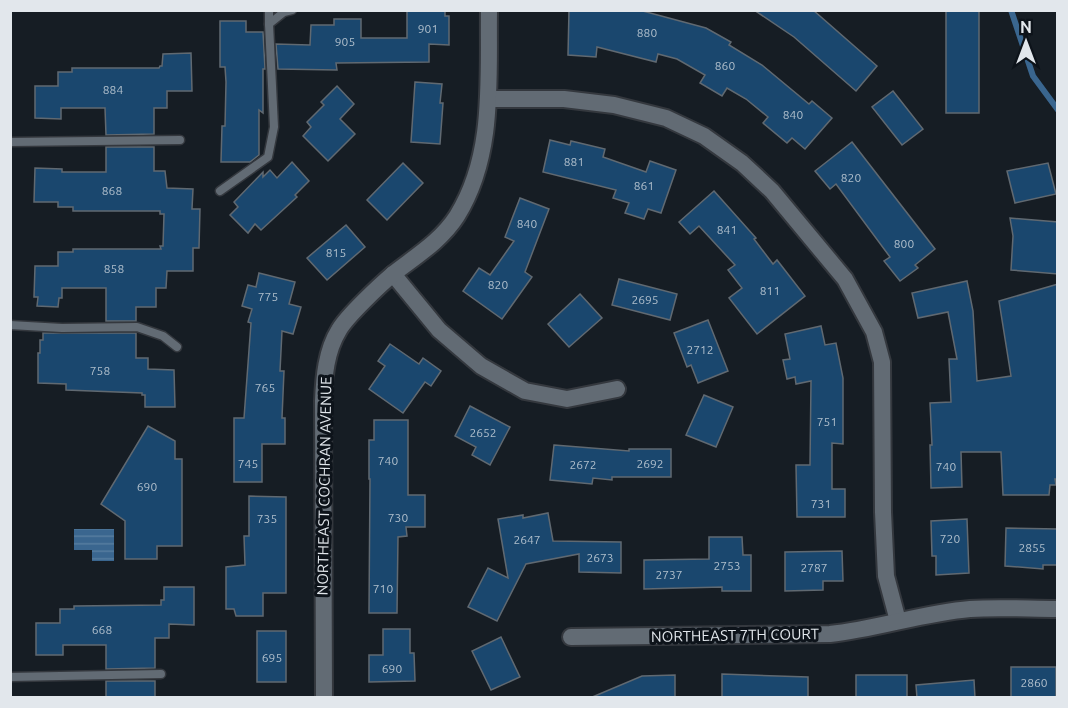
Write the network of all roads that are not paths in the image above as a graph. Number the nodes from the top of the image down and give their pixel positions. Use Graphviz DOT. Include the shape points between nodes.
graph roads {
  1 [pos="269,10"];
  2 [pos="292,10"];
  3 [pos="489,10"];
  4 [pos="269,24"];
  5 [pos="488,99"];
  6 [pos="180,140"];
  7 [pos="10,142"];
  8 [pos="220,191"];
  9 [pos="393,274"];
  10 [pos="10,325"];
  11 [pos="177,347"];
  12 [pos="617,389"];
  13 [pos="1058,609"];
  14 [pos="898,621"];
  15 [pos="571,637"];
  16 [pos="161,674"];
  17 [pos="10,677"];
  18 [pos="324,698"];
  1 -- 4 [label="lane"];
  2 -- 4 [label="lane"];
  3 -- 5 [label="street, NORTHEAST COCHRAN AVENUE"];
  4 -- 8 [label="lane" via="274,127 268,157"];
  5 -- 9 [label="street, NORTHEAST COCHRAN AVENUE" via="486,134 475,180 457,217 426,251"];
  5 -- 14 [label="street" via="564,99 614,105 666,118 704,136 772,190 845,279 874,332 882,362 886,576"];
  6 -- 7 [label="lane"];
  9 -- 12 [label="street" via="439,330 481,366 525,391 567,399"];
  9 -- 18 [label="street, NORTHEAST COCHRAN AVENUE" via="339,328 324,376"];
  10 -- 11 [label="lane" via="137,327 163,336"];
  13 -- 14 [label="street, NORTHEAST 7TH COURT" via="970,609"];
  14 -- 15 [label="street, NORTHEAST 7TH COURT" via="830,634"];
  16 -- 17 [label="lane"];
}
